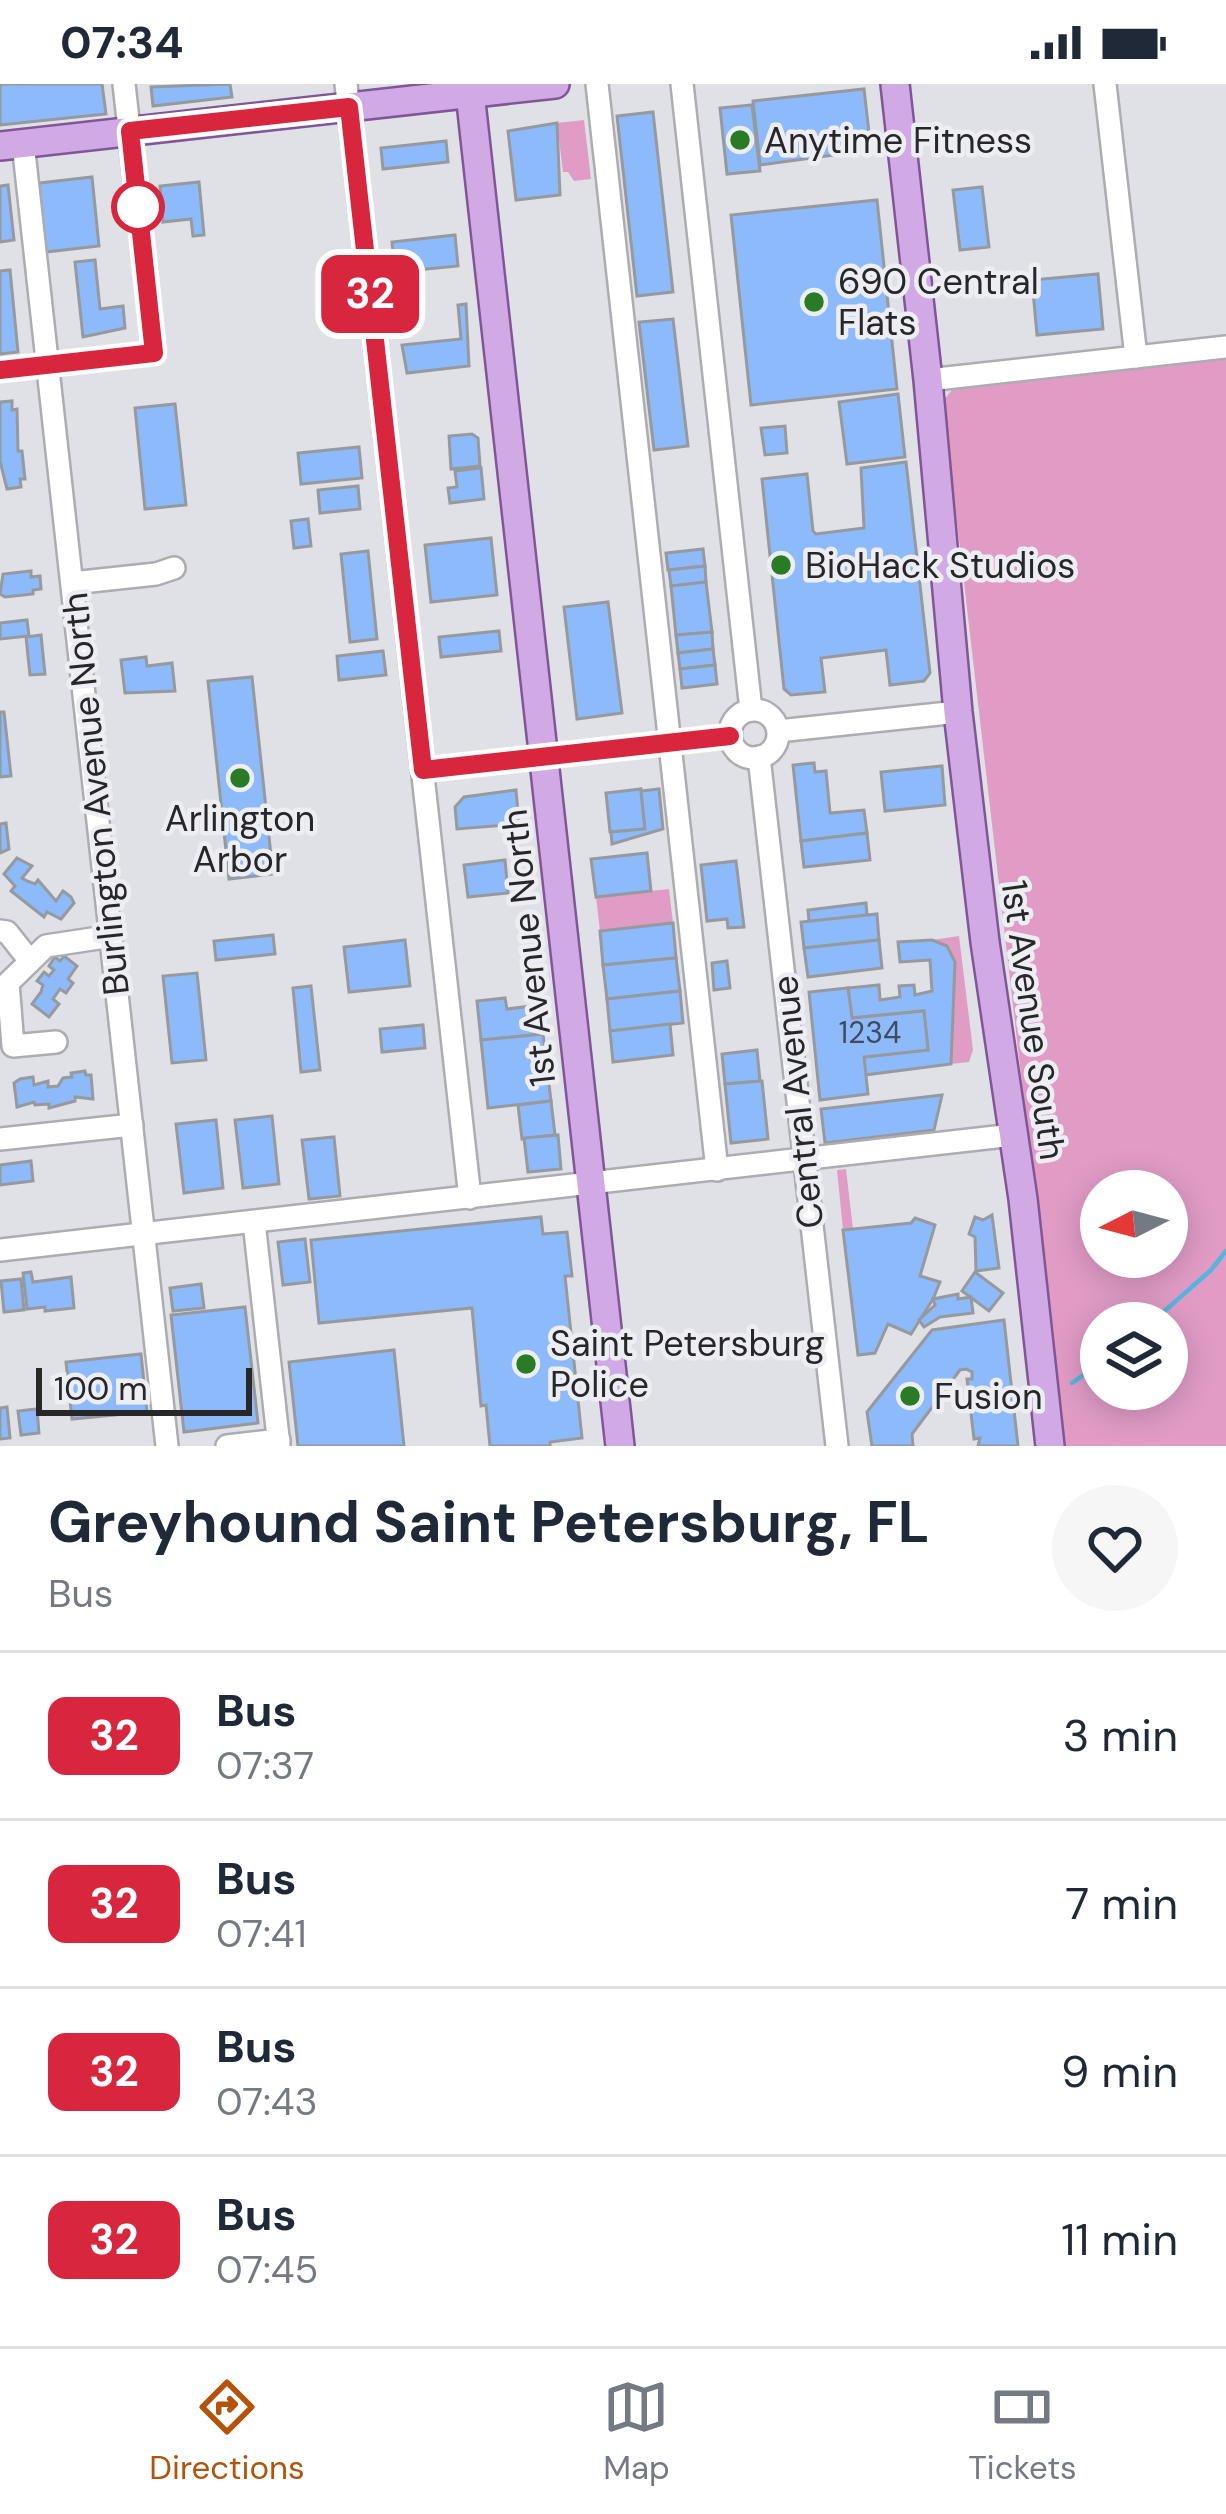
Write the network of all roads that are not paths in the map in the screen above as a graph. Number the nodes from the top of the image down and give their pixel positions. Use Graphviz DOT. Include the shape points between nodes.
graph roads {
  1 [pos="124,84"];
  2 [pos="555,84"];
  3 [pos="596,84"];
  4 [pos="682,84"];
  5 [pos="896,84"];
  6 [pos="1106,84"];
  7 [pos="469,89"];
  8 [pos="347,95"];
  9 [pos="130,131"];
  10 [pos="11,144"];
  11 [pos="1226,347"];
  12 [pos="1136,357"];
  13 [pos="48,364"];
  14 [pos="0,370"];
  15 [pos="928,380"];
  16 [pos="174,568"];
  17 [pos="72,583"];
  18 [pos="751,710"];
  19 [pos="958,712"];
  20 [pos="778,731"];
  21 [pos="730,736"];
  22 [pos="669,743"];
  23 [pos="544,757"];
  24 [pos="759,757"];
  25 [pos="423,770"];
  26 [pos="0,931"];
  27 [pos="112,936"];
  28 [pos="30,962"];
  29 [pos="56,1042"];
  30 [pos="132,1125"];
  31 [pos="1013,1135"];
  32 [pos="0,1139"];
  33 [pos="803,1161"];
  34 [pos="717,1170"];
  35 [pos="591,1184"];
  36 [pos="470,1198"];
  37 [pos="254,1222"];
  38 [pos="144,1234"];
  39 [pos="0,1250"];
  40 [pos="279,1443"];
  41 [pos="167,1446"];
  42 [pos="227,1446"];
  43 [pos="620,1446"];
  44 [pos="837,1446"];
  45 [pos="1051,1446"];
  1 -- 9 [label="street"];
  2 -- 7 [label="main road"];
  3 -- 22 [label="street"];
  4 -- 18 [label="street"];
  5 -- 15 [label="main road, 1st Avenue South"];
  6 -- 12 [label="street"];
  7 -- 8 [label="main road"];
  7 -- 23 [label="main road, 1st Avenue North"];
  8 -- 9 [label="main road"];
  8 -- 25 [label="street"];
  9 -- 10 [label="main road"];
  9 -- 13 [label="street" via="154,353"];
  10 -- 13 [label="street, Burlington Avenue North"];
  11 -- 12 [label="street"];
  12 -- 15 [label="street"];
  13 -- 14 [label="street"];
  13 -- 17 [label="street, Burlington Avenue North"];
  15 -- 19 [label="main road, 1st Avenue South"];
  16 -- 17 [label="street"];
  17 -- 27 [label="street, Burlington Avenue North"];
  18 -- 20 [label="street" via="771,717"];
  18 -- 21 [label="street" via="738,716"];
  19 -- 20 [label="street"];
  19 -- 31 [label="main road, 1st Avenue South"];
  20 -- 24 [label="street" via="776,745"];
  21 -- 22 [label="street"];
  21 -- 24 [label="street" via="743,755"];
  22 -- 23 [label="street"];
  22 -- 34 [label="street"];
  23 -- 25 [label="street"];
  23 -- 35 [label="main road, 1st Avenue North"];
  24 -- 33 [label="street, Central Avenue"];
  25 -- 36 [label="street"];
  26 -- 28 [label="street"];
  27 -- 28 [label="street" via="46,946"];
  27 -- 30 [label="street, Burlington Avenue North"];
  28 -- 29 [label="street" via="8,983 13,1046"];
  30 -- 32 [label="street"];
  30 -- 38 [label="street, Burlington Avenue North"];
  31 -- 33 [label="street"];
  31 -- 45 [label="main road, 1st Avenue South"];
  33 -- 34 [label="street"];
  33 -- 44 [label="street, Central Avenue"];
  34 -- 35 [label="street"];
  35 -- 36 [label="street"];
  35 -- 43 [label="main road, 1st Avenue North"];
  36 -- 37 [label="street"];
  37 -- 38 [label="street"];
  37 -- 40 [label="street"];
  38 -- 39 [label="street"];
  38 -- 41 [label="street, Burlington Avenue North"];
  40 -- 42 [label="street"];
}
